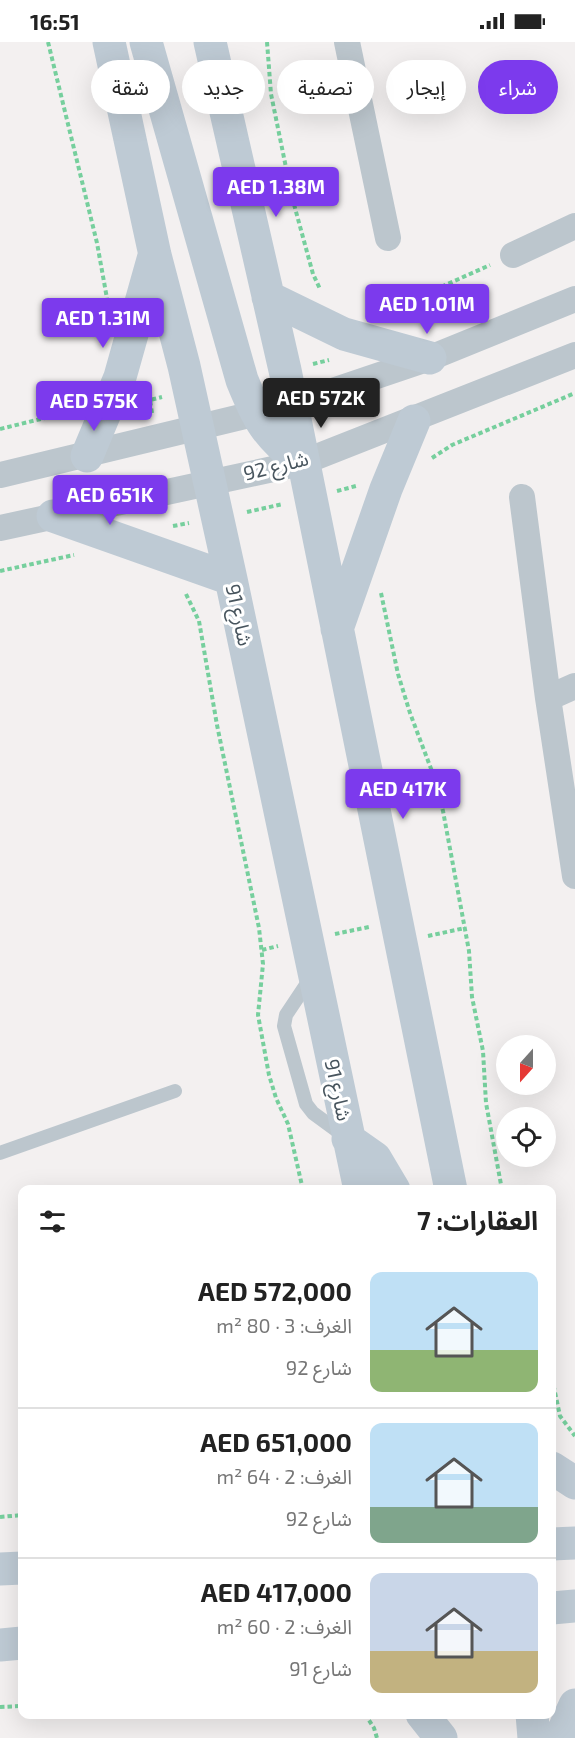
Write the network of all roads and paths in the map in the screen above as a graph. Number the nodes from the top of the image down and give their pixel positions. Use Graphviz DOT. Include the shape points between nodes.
graph roads {
  1 [pos="48,42"];
  2 [pos="109,42"];
  3 [pos="146,42"];
  4 [pos="210,42"];
  5 [pos="267,42"];
  6 [pos="347,42"];
  7 [pos="575,226"];
  8 [pos="388,238"];
  9 [pos="155,255"];
  10 [pos="513,255"];
  11 [pos="322,292"];
  12 [pos="268,297"];
  13 [pos="575,299"];
  14 [pos="110,310"];
  15 [pos="375,313"];
  16 [pos="575,355"];
  17 [pos="430,358"];
  18 [pos="82,389"];
  19 [pos="575,393"];
  20 [pos="291,405"];
  21 [pos="256,415"];
  22 [pos="414,421"];
  23 [pos="0,429"];
  24 [pos="197,430"];
  25 [pos="87,456"];
  26 [pos="301,463"];
  27 [pos="425,465"];
  28 [pos="0,475"];
  29 [pos="210,482"];
  30 [pos="522,497"];
  31 [pos="53,516"];
  32 [pos="0,528"];
  33 [pos="81,555"];
  34 [pos="0,572"];
  35 [pos="231,579"];
  36 [pos="180,588"];
  37 [pos="380,588"];
  38 [pos="337,630"];
  39 [pos="575,686"];
  40 [pos="548,698"];
  41 [pos="575,876"];
  42 [pos="465,928"];
  43 [pos="306,940"];
  44 [pos="402,942"];
  45 [pos="262,950"];
  46 [pos="175,1091"];
  47 [pos="348,1138"];
  48 [pos="0,1153"];
  49 [pos="302,1185"];
  50 [pos="359,1185"];
  51 [pos="391,1185"];
  52 [pos="450,1185"];
  53 [pos="501,1185"];
  54 [pos="556,1395"];
  55 [pos="575,1436"];
  56 [pos="556,1470"];
  57 [pos="575,1482"];
  58 [pos="18,1515"];
  59 [pos="0,1517"];
  60 [pos="575,1543"];
  61 [pos="556,1544"];
  62 [pos="18,1568"];
  63 [pos="0,1569"];
  64 [pos="575,1606"];
  65 [pos="556,1608"];
  66 [pos="18,1643"];
  67 [pos="0,1645"];
  68 [pos="18,1706"];
  69 [pos="575,1706"];
  70 [pos="0,1707"];
  71 [pos="368,1719"];
  72 [pos="426,1719"];
  73 [pos="445,1719"];
  74 [pos="532,1719"];
  75 [pos="377,1738"];
  76 [pos="441,1738"];
  77 [pos="448,1738"];
  78 [pos="534,1738"];
  79 [pos="560,1738"];
  1 -- 14 [label="path"];
  2 -- 9 [label="street, شارع 91"];
  3 -- 21 [label="street" via="242,380"];
  4 -- 12 [label="street"];
  5 -- 11 [label="path" via="271,94 292,196 313,274"];
  6 -- 8 [label="street"];
  7 -- 10 [label="street"];
  9 -- 24 [label="street, شارع 91"];
  9 -- 25 [label="street" via="120,377"];
  10 -- 15 [label="path"];
  12 -- 17 [label="street" via="344,334"];
  12 -- 20 [label="street"];
  13 -- 17 [label="street"];
  16 -- 22 [label="street, شارع 92"];
  17 -- 20 [label="street"];
  18 -- 23 [label="path" via="62,414"];
  19 -- 27 [label="path" via="452,445"];
  20 -- 21 [label="street"];
  20 -- 26 [label="street"];
  21 -- 24 [label="street"];
  21 -- 26 [label="street" via="266,432"];
  22 -- 26 [label="street, شارع 92"];
  22 -- 38 [label="street"];
  24 -- 25 [label="street"];
  24 -- 29 [label="street, شارع 91"];
  25 -- 28 [label="street"];
  26 -- 29 [label="street, شارع 92"];
  26 -- 38 [label="street"];
  29 -- 31 [label="street, شارع 92"];
  29 -- 35 [label="street, شارع 91"];
  30 -- 40 [label="street"];
  31 -- 32 [label="street, شارع 92"];
  31 -- 35 [label="street"];
  33 -- 34 [label="path"];
  35 -- 43 [label="street, شارع 91"];
  36 -- 45 [label="path" via="199,621"];
  37 -- 42 [label="path" via="398,674 443,811"];
  38 -- 44 [label="street"];
  39 -- 40 [label="street"];
  40 -- 41 [label="street"];
  42 -- 44 [label="path"];
  42 -- 53 [label="path" via="472,997 483,1051 486,1103"];
  43 -- 44 [label="path" via="372,926 378,948"];
  43 -- 45 [label="path"];
  43 -- 47 [label="street, شارع 91"];
  44 -- 52 [label="street"];
  45 -- 49 [label="path" via="258,1015 269,1074 288,1124"];
  46 -- 48 [label="lane"];
  47 -- 50 [label="street, شارع 91"];
  47 -- 51 [label="street" via="375,1158"];
  54 -- 55 [label="path" via="561,1416"];
  56 -- 57 [label="street"];
  58 -- 59 [label="path"];
  60 -- 61 [label="street"];
  62 -- 63 [label="street"];
  64 -- 65 [label="street"];
  66 -- 67 [label="street"];
  68 -- 70 [label="path"];
  69 -- 79 [label="street"];
  71 -- 75 [label="path"];
  72 -- 76 [label="street"];
  73 -- 77 [label="street"];
  74 -- 78 [label="street"];
}
